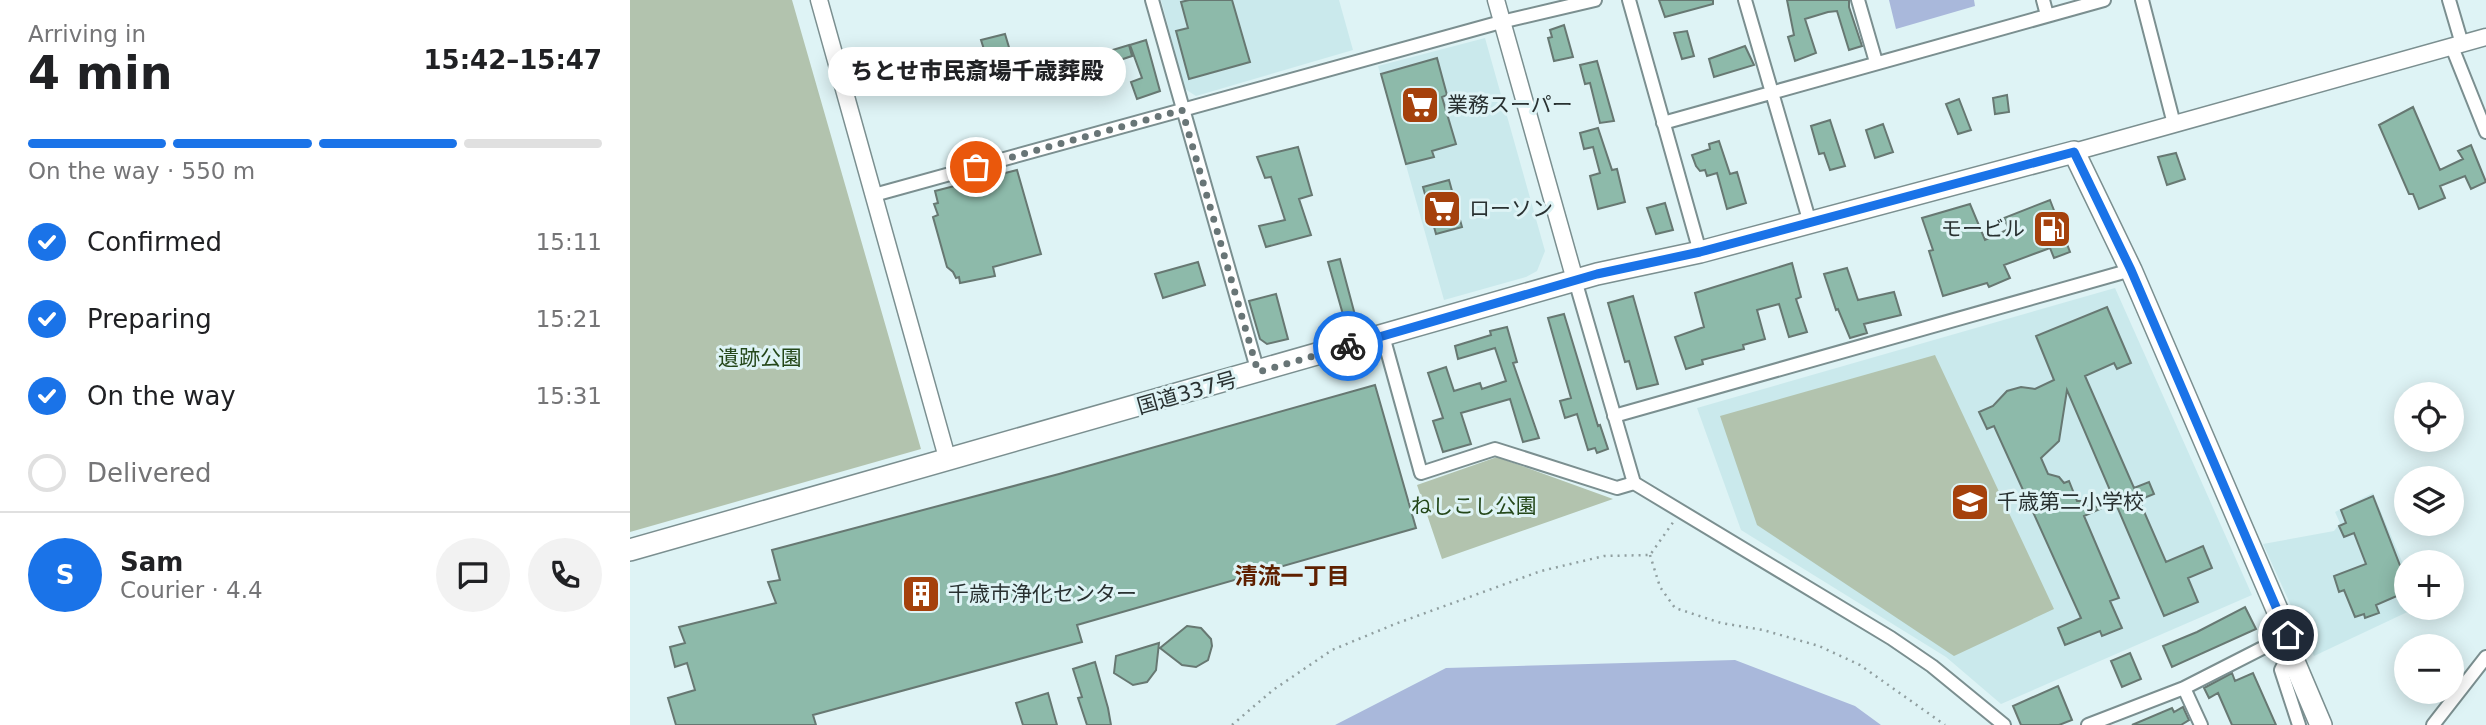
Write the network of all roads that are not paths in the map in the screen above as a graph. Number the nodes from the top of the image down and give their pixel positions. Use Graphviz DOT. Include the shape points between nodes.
graph roads {
  1 [pos="819,0"];
  2 [pos="1152,0"];
  3 [pos="1496,0"];
  4 [pos="1595,0"];
  5 [pos="1629,0"];
  6 [pos="1745,0"];
  7 [pos="1858,0"];
  8 [pos="2043,0"];
  9 [pos="2104,0"];
  10 [pos="2142,0"];
  11 [pos="2449,0"];
  12 [pos="2047,16"];
  13 [pos="1501,22"];
  14 [pos="2486,37"];
  15 [pos="2457,45"];
  16 [pos="1876,62"];
  17 [pos="1772,91"];
  18 [pos="1182,110"];
  19 [pos="1664,123"];
  20 [pos="2174,124"];
  21 [pos="2486,132"];
  22 [pos="2074,152"];
  23 [pos="874,195"];
  24 [pos="1810,223"];
  25 [pos="1700,252"];
  26 [pos="2131,270"];
  27 [pos="1574,281"];
  28 [pos="1383,336"];
  29 [pos="1258,372"];
  30 [pos="1614,416"];
  31 [pos="948,461"];
  32 [pos="1634,483"];
  33 [pos="630,550"];
  34 [pos="2289,644"];
  35 [pos="2486,657"];
  36 [pos="2184,688"];
  37 [pos="2004,725"];
  38 [pos="2088,725"];
  39 [pos="2201,725"];
  40 [pos="2299,725"];
  41 [pos="2321,725"];
  42 [pos="2433,725"];
  1 -- 23 [label="street"];
  2 -- 18 [label="street"];
  3 -- 13 [label="street"];
  4 -- 13 [label="street"];
  5 -- 19 [label="street"];
  6 -- 17 [label="street"];
  7 -- 16 [label="street"];
  8 -- 12 [label="street"];
  9 -- 12 [label="street"];
  10 -- 20 [label="street"];
  11 -- 15 [label="street"];
  12 -- 16 [label="street"];
  13 -- 18 [label="street"];
  13 -- 27 [label="street"];
  14 -- 15 [label="street"];
  15 -- 20 [label="street"];
  15 -- 21 [label="street"];
  16 -- 17 [label="street"];
  17 -- 19 [label="street"];
  17 -- 24 [label="street"];
  18 -- 23 [label="street"];
  18 -- 29 [label="street"];
  19 -- 25 [label="street"];
  20 -- 22 [label="street"];
  22 -- 24 [label="highway, 国道337号"];
  22 -- 26 [label="highway"];
  23 -- 31 [label="street"];
  24 -- 25 [label="highway, 国道337号"];
  25 -- 27 [label="highway, 国道337号"];
  26 -- 30 [label="street"];
  26 -- 34 [label="highway"];
  27 -- 28 [label="highway, 国道337号"];
  27 -- 30 [label="street"];
  28 -- 29 [label="highway, 国道337号"];
  28 -- 32 [label="street" via="1422,473 1494,449 1617,488"];
  29 -- 31 [label="highway, 国道337号"];
  30 -- 32 [label="street"];
  31 -- 33 [label="highway, 国道337号"];
  32 -- 37 [label="street" via="1891,638"];
  34 -- 36 [label="street"];
  34 -- 40 [label="street" via="2281,670"];
  34 -- 41 [label="highway"];
  35 -- 42 [label="street"];
  36 -- 38 [label="street"];
  36 -- 39 [label="street"];
}
